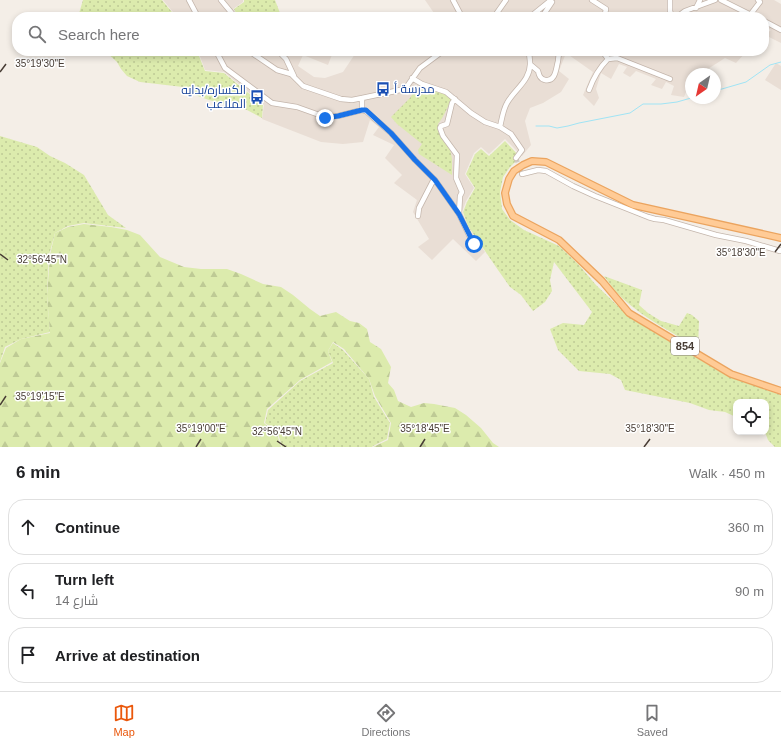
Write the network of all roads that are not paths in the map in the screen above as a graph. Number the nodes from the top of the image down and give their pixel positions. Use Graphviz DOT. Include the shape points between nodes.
graph roads {
  1 [pos="189,0"];
  2 [pos="221,0"];
  3 [pos="453,0"];
  4 [pos="506,0"];
  5 [pos="552,0"];
  6 [pos="592,0"];
  7 [pos="670,0"];
  8 [pos="700,0"];
  9 [pos="714,0"];
  10 [pos="721,0"];
  11 [pos="758,0"];
  12 [pos="696,8"];
  13 [pos="195,12"];
  14 [pos="231,12"];
  15 [pos="459,12"];
  16 [pos="498,12"];
  17 [pos="536,12"];
  18 [pos="545,12"];
  19 [pos="605,12"];
  20 [pos="670,12"];
  21 [pos="684,12"];
  22 [pos="745,12"];
  23 [pos="755,12"];
  24 [pos="769,24"];
  25 [pos="781,30"];
  26 [pos="219,56"];
  27 [pos="256,56"];
  28 [pos="283,56"];
  29 [pos="530,56"];
  30 [pos="559,56"];
  31 [pos="606,56"];
  32 [pos="436,57"];
  33 [pos="608,59"];
  34 [pos="531,65"];
  35 [pos="295,77"];
  36 [pos="412,78"];
  37 [pos="670,79"];
  38 [pos="589,90"];
  39 [pos="362,98"];
  40 [pos="455,99"];
  41 [pos="362,110"];
  42 [pos="500,126"];
  43 [pos="516,158"];
  44 [pos="522,174"];
  45 [pos="434,179"];
  46 [pos="459,214"];
  47 [pos="418,216"];
  48 [pos="781,238"];
  49 [pos="474,244"];
  50 [pos="781,250"];
  51 [pos="781,391"];
  1 -- 13 [label="street"];
  2 -- 14 [label="street"];
  3 -- 15 [label="street"];
  4 -- 16 [label="street"];
  5 -- 17 [label="street"];
  5 -- 18 [label="street"];
  6 -- 19 [label="street" via="606,9"];
  7 -- 20 [label="street"];
  8 -- 12 [label="street"];
  9 -- 12 [label="street"];
  10 -- 22 [label="street"];
  11 -- 23 [label="street" via="760,2"];
  12 -- 21 [label="street"];
  24 -- 25 [label="street"];
  26 -- 41 [label="street" via="225,68 272,103 297,107 325,118"];
  27 -- 35 [label="street" via="277,70"];
  28 -- 35 [label="street"];
  29 -- 34 [label="street"];
  30 -- 34 [label="street" via="551,80 538,76 538,71"];
  31 -- 33 [label="street"];
  32 -- 36 [label="street" via="420,68"];
  33 -- 37 [label="street" via="617,58"];
  33 -- 38 [label="street" via="603,63"];
  34 -- 42 [label="street" via="523,83 507,102"];
  35 -- 39 [label="street" via="303,86 341,99"];
  36 -- 39 [label="street" via="405,89"];
  36 -- 40 [label="street" via="446,92"];
  39 -- 41 [label="street"];
  40 -- 42 [label="street" via="486,122"];
  40 -- 46 [label="street" via="447,124 440,128 456,156 456,178 462,192"];
  41 -- 45 [label="street" via="366,110 391,133"];
  42 -- 43 [label="street" via="511,134 522,150"];
  44 -- 50 [label="street" via="546,171 612,204 648,217"];
  45 -- 46 [label="street"];
  45 -- 47 [label="street" via="418,208"];
  46 -- 49 [label="street"];
  48 -- 51 [label="main road, 854" via="633,205 546,162 532,161 514,171 505,193 507,204 514,216 559,240 602,281 629,313 731,374"];
}
